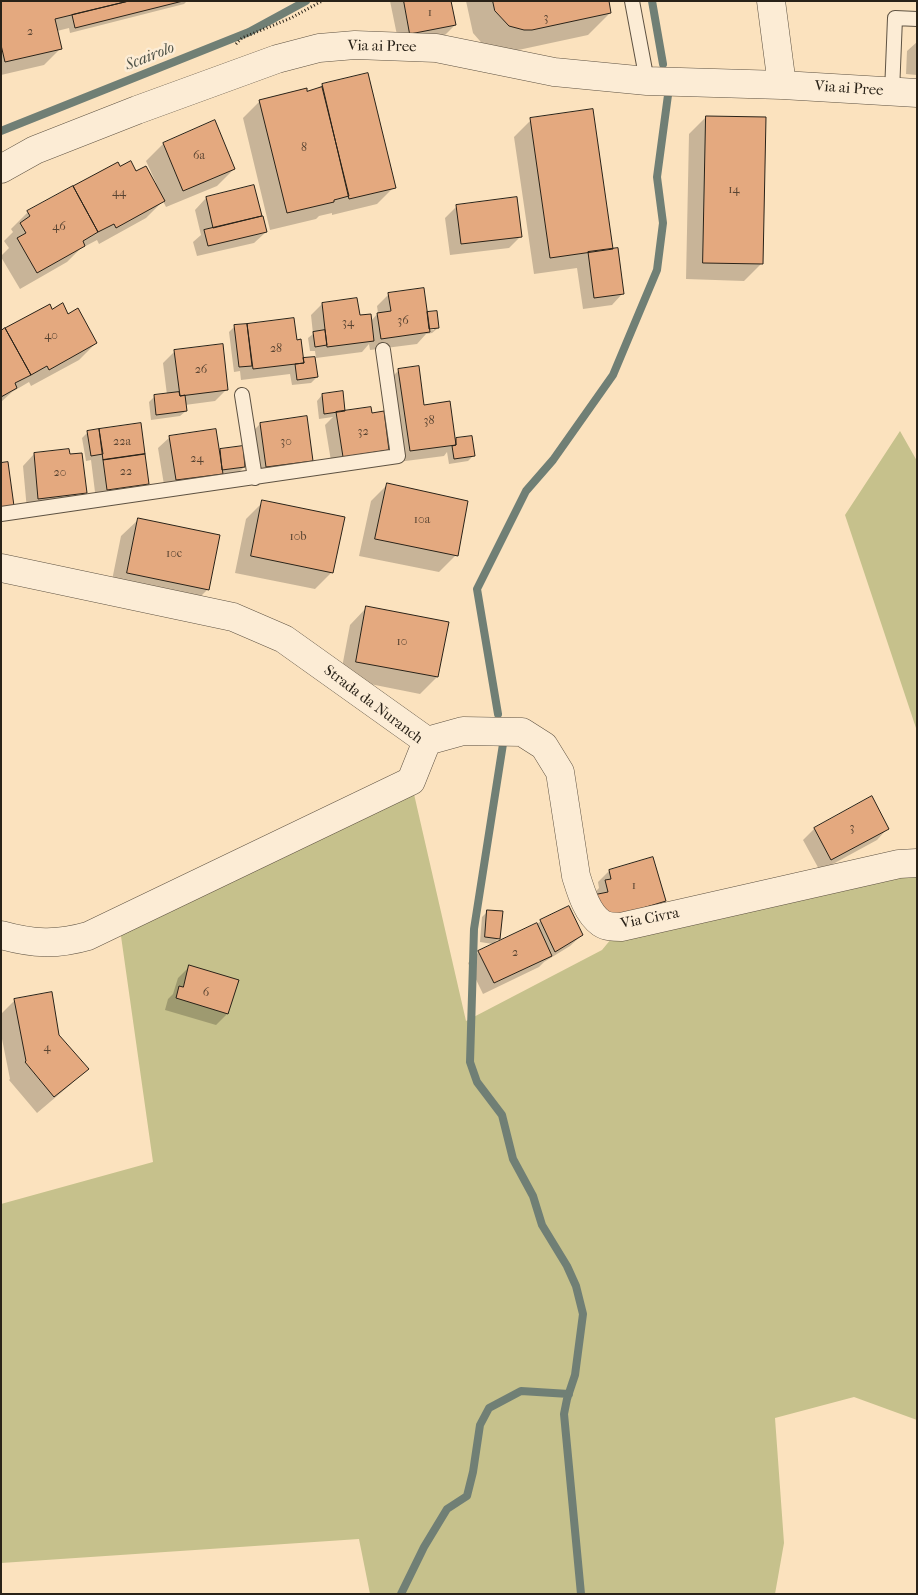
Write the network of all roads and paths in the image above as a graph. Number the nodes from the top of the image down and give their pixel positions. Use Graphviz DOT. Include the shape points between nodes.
graph roads {
  1 [pos="632,1"];
  2 [pos="771,1"];
  3 [pos="917,19"];
  4 [pos="647,81"];
  5 [pos="782,85"];
  6 [pos="904,92"];
  7 [pos="1,169"];
  8 [pos="384,350"];
  9 [pos="242,395"];
  10 [pos="255,478"];
  11 [pos="1,514"];
  12 [pos="1,568"];
  13 [pos="427,742"];
  14 [pos="917,863"];
  15 [pos="1,935"];
  1 -- 4 [label="lane"];
  2 -- 5 [label="street"];
  3 -- 6 [label="lane" via="895,18"];
  4 -- 5 [label="street, Via ai Pree"];
  4 -- 7 [label="street, Via ai Pree" via="554,72 436,48 355,45 319,48 277,59 137,110 34,150"];
  5 -- 6 [label="street, Via ai Pree"];
  8 -- 10 [label="lane" via="398,456"];
  9 -- 10 [label="lane"];
  10 -- 11 [label="lane"];
  12 -- 13 [label="street, Strada da Nuranch" via="233,617 284,639"];
  13 -- 14 [label="street, Via Civra" via="463,731 522,732 544,746 560,772 576,876 590,909 601,923 610,927 899,864"];
  13 -- 15 [label="street, Strada da Nuranch" via="411,781 96,933 55,943 24,941"];
}
